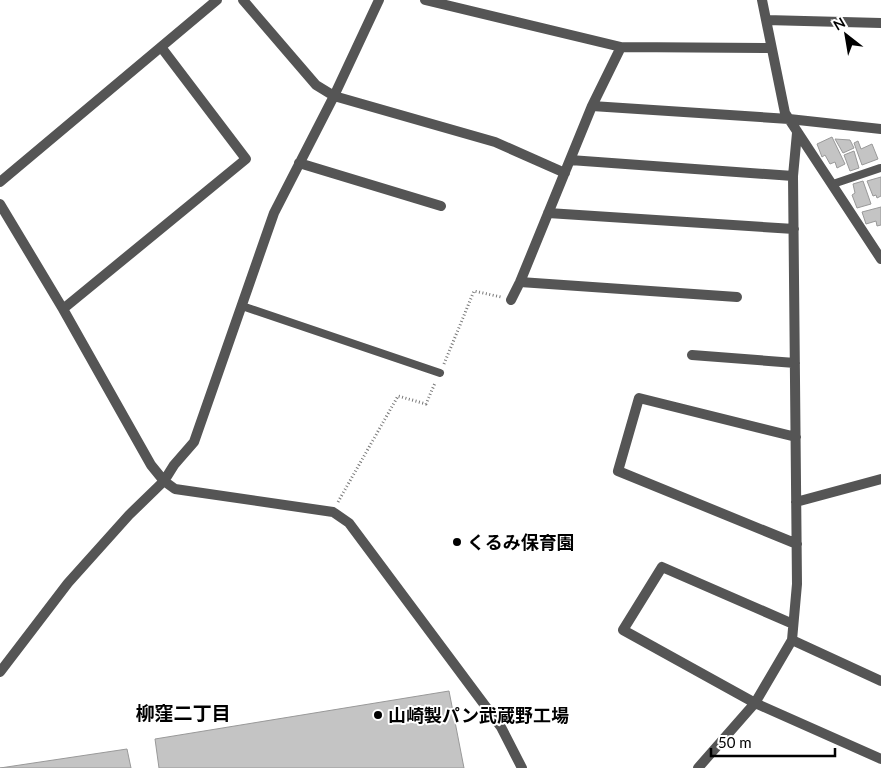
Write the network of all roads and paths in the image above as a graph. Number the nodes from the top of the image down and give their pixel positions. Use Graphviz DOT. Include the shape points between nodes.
graph roads {
  1 [pos="217,0"];
  2 [pos="243,0"];
  3 [pos="379,0"];
  4 [pos="425,0"];
  5 [pos="762,0"];
  6 [pos="766,20"];
  7 [pos="881,23"];
  8 [pos="161,47"];
  9 [pos="621,47"];
  10 [pos="771,48"];
  11 [pos="334,96"];
  12 [pos="592,106"];
  13 [pos="789,119"];
  14 [pos="881,129"];
  15 [pos="797,133"];
  16 [pos="570,160"];
  17 [pos="298,164"];
  18 [pos="880,168"];
  19 [pos="565,173"];
  20 [pos="793,176"];
  21 [pos="0,182"];
  22 [pos="833,184"];
  23 [pos="0,204"];
  24 [pos="441,206"];
  25 [pos="548,213"];
  26 [pos="794,229"];
  27 [pos="881,259"];
  28 [pos="520,282"];
  29 [pos="737,297"];
  30 [pos="510,300"];
  31 [pos="242,306"];
  32 [pos="63,309"];
  33 [pos="692,355"];
  34 [pos="795,363"];
  35 [pos="440,373"];
  36 [pos="796,437"];
  37 [pos="881,479"];
  38 [pos="164,481"];
  39 [pos="796,502"];
  40 [pos="333,512"];
  41 [pos="797,544"];
  42 [pos="793,624"];
  43 [pos="792,640"];
  44 [pos="0,672"];
  45 [pos="881,681"];
  46 [pos="755,702"];
  47 [pos="881,759"];
  48 [pos="522,768"];
  49 [pos="698,768"];
  1 -- 8 [label="street"];
  2 -- 11 [label="street" via="316,85"];
  3 -- 11 [label="street"];
  4 -- 9 [label="street"];
  5 -- 6 [label="street"];
  6 -- 7 [label="street"];
  6 -- 10 [label="street"];
  8 -- 21 [label="street"];
  8 -- 32 [label="street" via="246,159"];
  9 -- 10 [label="street"];
  9 -- 12 [label="street"];
  10 -- 13 [label="street"];
  11 -- 17 [label="street"];
  11 -- 19 [label="street" via="495,142"];
  12 -- 13 [label="street"];
  12 -- 16 [label="street"];
  13 -- 14 [label="street"];
  13 -- 15 [label="street"];
  15 -- 20 [label="street"];
  15 -- 22 [label="street"];
  16 -- 19 [label="street"];
  16 -- 20 [label="street"];
  17 -- 24 [label="street"];
  17 -- 31 [label="street" via="274,213"];
  18 -- 22 [label="lane"];
  19 -- 25 [label="street"];
  20 -- 26 [label="street"];
  22 -- 27 [label="street"];
  23 -- 32 [label="street"];
  25 -- 26 [label="street"];
  25 -- 28 [label="street"];
  26 -- 34 [label="street"];
  28 -- 29 [label="street"];
  28 -- 30 [label="street"];
  30 -- 35 [label="path" via="474,291"];
  31 -- 35 [label="lane"];
  31 -- 38 [label="street" via="194,442"];
  32 -- 38 [label="street" via="151,465"];
  33 -- 34 [label="street"];
  34 -- 36 [label="street"];
  35 -- 40 [label="path" via="426,404 398,396"];
  36 -- 39 [label="street"];
  36 -- 41 [label="street" via="639,398 618,471"];
  37 -- 39 [label="street"];
  38 -- 40 [label="street" via="175,489"];
  38 -- 44 [label="street" via="68,583"];
  39 -- 41 [label="street"];
  40 -- 48 [label="street" via="349,523 496,719"];
  41 -- 42 [label="street"];
  42 -- 43 [label="street"];
  42 -- 46 [label="street" via="662,567 623,630"];
  43 -- 45 [label="street"];
  43 -- 46 [label="street"];
  46 -- 47 [label="street"];
  46 -- 49 [label="street"];
}
